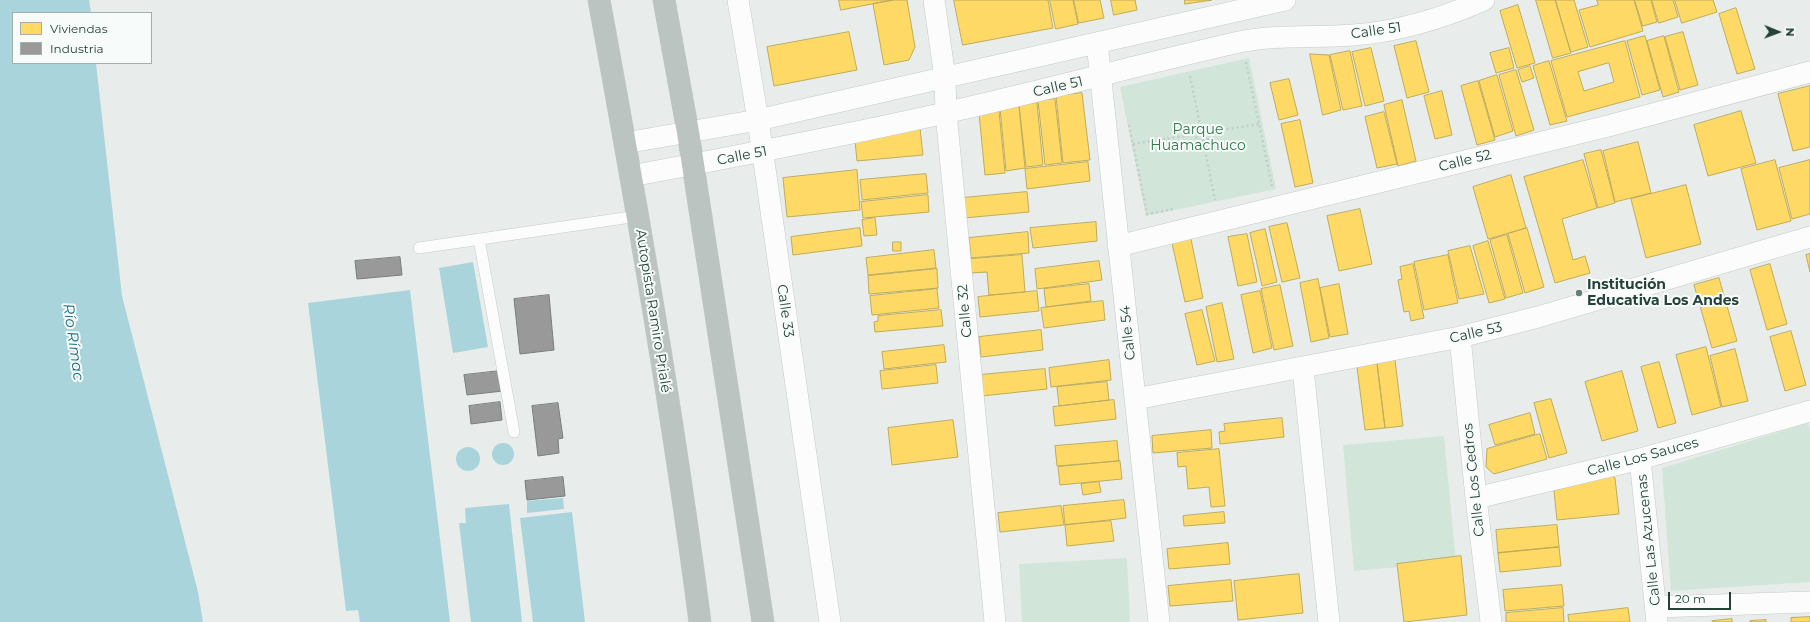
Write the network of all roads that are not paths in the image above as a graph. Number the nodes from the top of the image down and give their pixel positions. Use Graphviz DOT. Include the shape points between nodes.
graph roads {
  1 [pos="599,0"];
  2 [pos="664,0"];
  3 [pos="738,0"];
  4 [pos="934,0"];
  5 [pos="1285,0"];
  6 [pos="1484,0"];
  7 [pos="1096,44"];
  8 [pos="1810,72"];
  9 [pos="1100,77"];
  10 [pos="945,78"];
  11 [pos="946,113"];
  12 [pos="758,120"];
  13 [pos="688,132"];
  14 [pos="625,143"];
  15 [pos="762,152"];
  16 [pos="692,165"];
  17 [pos="631,176"];
  18 [pos="638,216"];
  19 [pos="1810,237"];
  20 [pos="479,240"];
  21 [pos="1118,246"];
  22 [pos="419,248"];
  23 [pos="1460,337"];
  24 [pos="1303,368"];
  25 [pos="1135,399"];
  26 [pos="1810,411"];
  27 [pos="514,432"];
  28 [pos="1640,459"];
  29 [pos="1476,498"];
  30 [pos="1810,602"];
  31 [pos="1656,614"];
  32 [pos="700,622"];
  33 [pos="763,622"];
  34 [pos="830,622"];
  35 [pos="995,622"];
  36 [pos="1159,622"];
  37 [pos="1329,622"];
  38 [pos="1490,622"];
  1 -- 14 [label="highway, Autopista Ramiro Prialé"];
  2 -- 13 [label="highway"];
  3 -- 12 [label="street, Calle 33"];
  4 -- 10 [label="street, Calle 32"];
  5 -- 7 [label="street"];
  6 -- 9 [label="street, Calle 51" via="1458,11 1404,27 1354,35 1242,42"];
  7 -- 9 [label="street, Calle 54"];
  7 -- 10 [label="street"];
  8 -- 21 [label="street, Calle 52" via="1608,126"];
  9 -- 11 [label="street, Calle 51"];
  9 -- 21 [label="street, Calle 54"];
  10 -- 11 [label="street, Calle 32"];
  10 -- 12 [label="street"];
  11 -- 15 [label="street, Calle 51"];
  11 -- 35 [label="street, Calle 32"];
  12 -- 13 [label="street"];
  12 -- 15 [label="street, Calle 33"];
  13 -- 14 [label="street"];
  13 -- 16 [label="highway"];
  14 -- 17 [label="highway, Autopista Ramiro Prialé"];
  15 -- 16 [label="street, Calle 51"];
  15 -- 34 [label="street, Calle 33"];
  16 -- 17 [label="street, Calle 51"];
  16 -- 33 [label="highway"];
  17 -- 18 [label="highway, Autopista Ramiro Prialé"];
  18 -- 20 [label="lane"];
  18 -- 32 [label="highway, Autopista Ramiro Prialé"];
  19 -- 23 [label="street, Calle 53" via="1538,318"];
  20 -- 22 [label="lane"];
  20 -- 27 [label="lane"];
  21 -- 25 [label="street, Calle 54"];
  23 -- 24 [label="street, Calle 53"];
  23 -- 29 [label="street, Calle Los Cedros"];
  24 -- 25 [label="street, Calle 53"];
  24 -- 37 [label="street"];
  25 -- 36 [label="street, Calle 54"];
  26 -- 28 [label="street, Calle Los Sauces"];
  28 -- 29 [label="street, Calle Los Sauces"];
  28 -- 31 [label="street, Calle Las Azucenas"];
  29 -- 38 [label="street, Calle Los Cedros"];
  30 -- 31 [label="street"];
}
